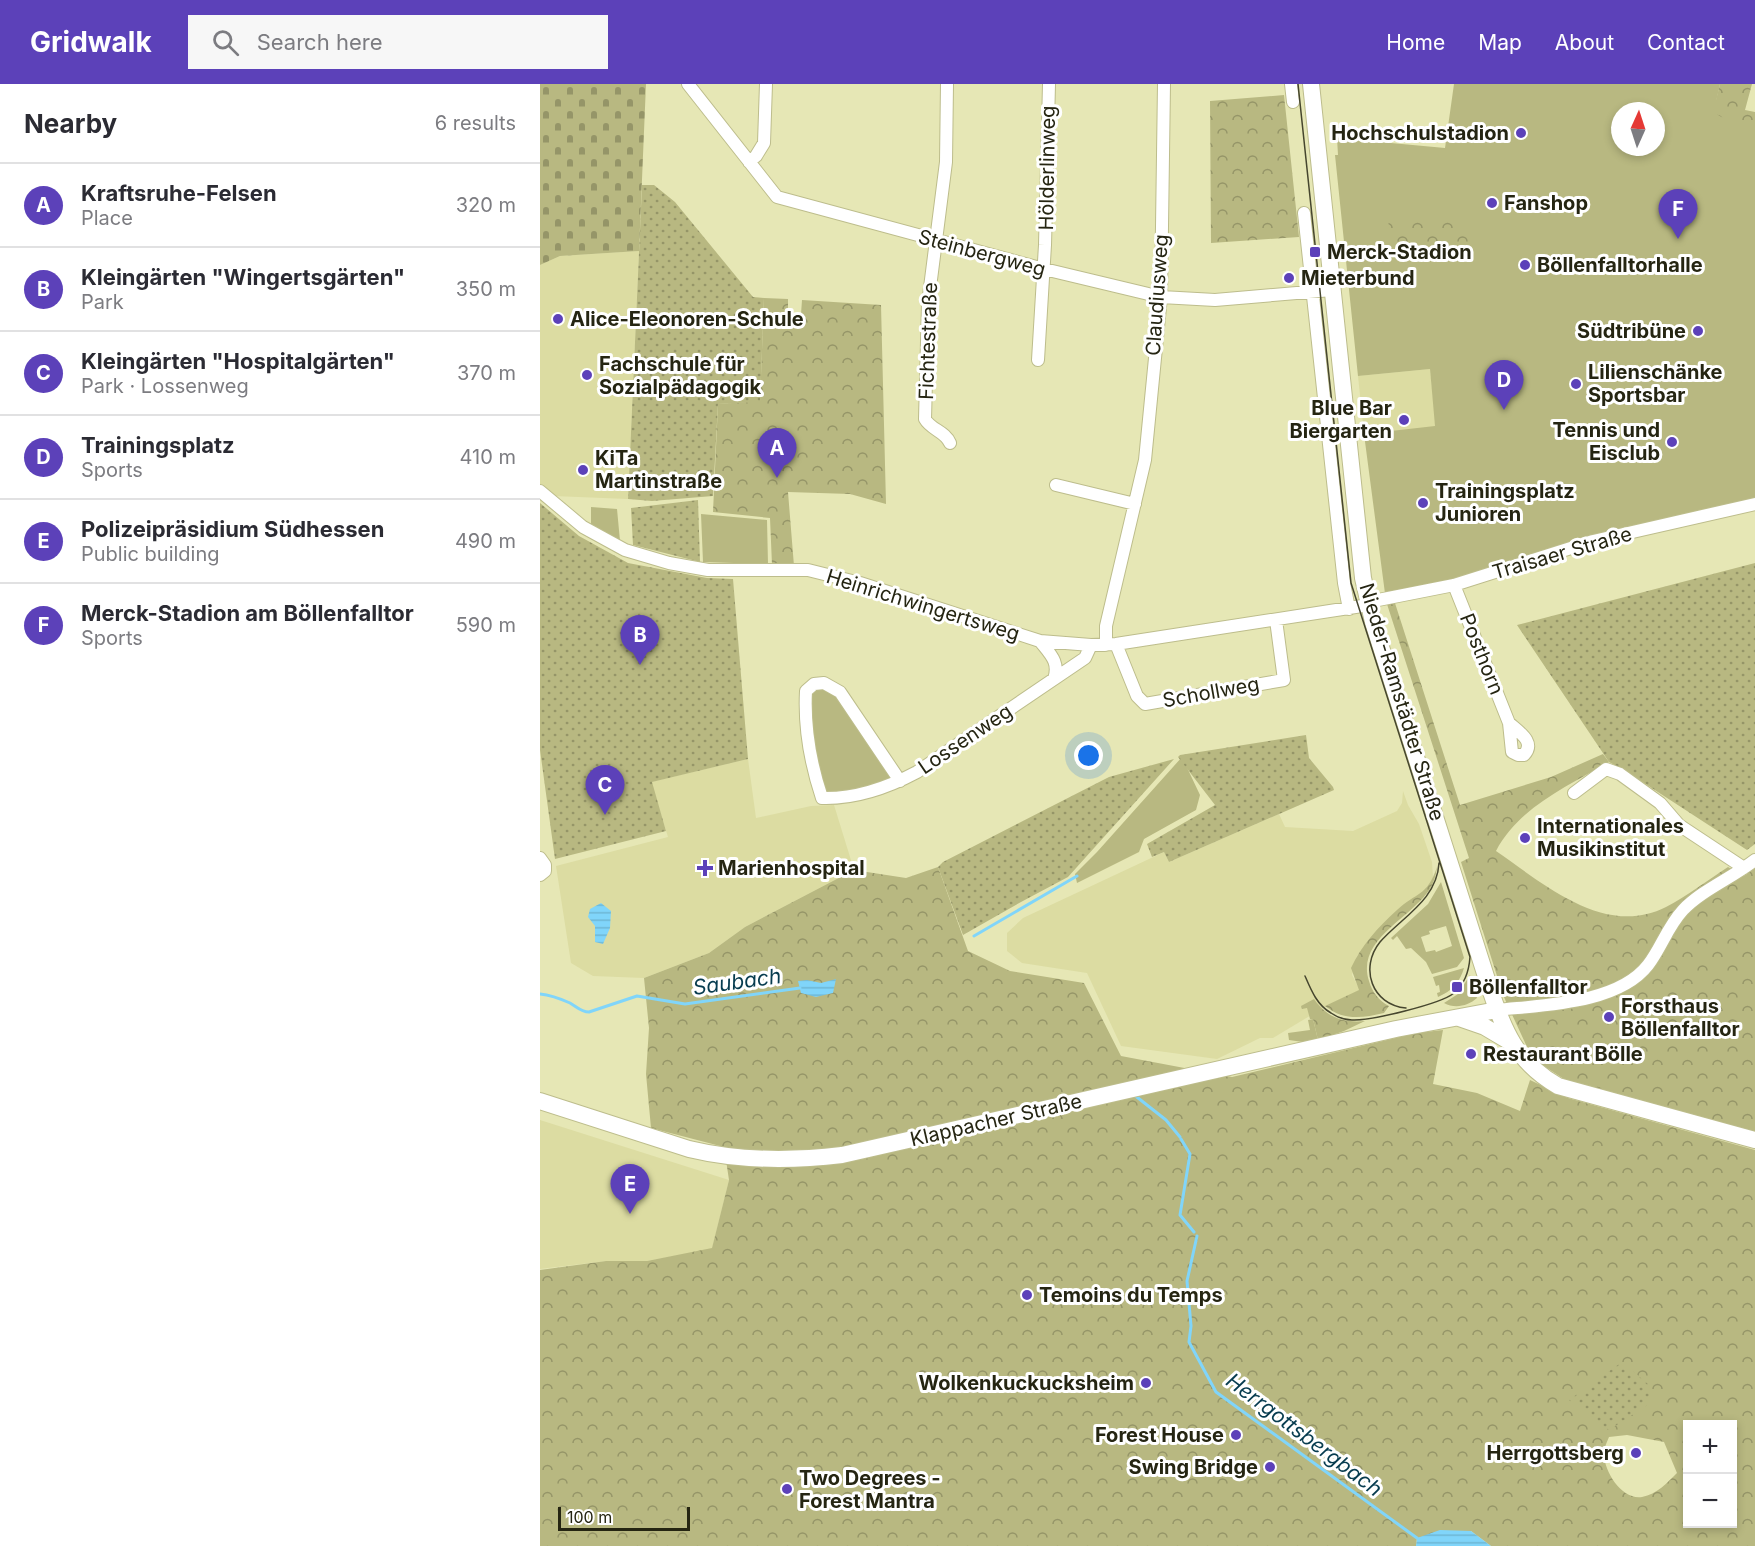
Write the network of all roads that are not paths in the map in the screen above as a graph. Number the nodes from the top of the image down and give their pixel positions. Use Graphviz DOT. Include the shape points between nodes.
graph roads {
  1 [pos="688,84"];
  2 [pos="766,84"];
  3 [pos="947,84"];
  4 [pos="1049,84"];
  5 [pos="1164,84"];
  6 [pos="1291,84"];
  7 [pos="1311,84"];
  8 [pos="1293,102"];
  9 [pos="749,162"];
  10 [pos="1304,213"];
  11 [pos="936,241"];
  12 [pos="1044,269"];
  13 [pos="1312,290"];
  14 [pos="1332,290"];
  15 [pos="1161,297"];
  16 [pos="1038,360"];
  17 [pos="950,443"];
  18 [pos="1056,485"];
  19 [pos="540,491"];
  20 [pos="1135,504"];
  21 [pos="1755,504"];
  22 [pos="1454,585"];
  23 [pos="1368,602"];
  24 [pos="1349,609"];
  25 [pos="1276,620"];
  26 [pos="1040,642"];
  27 [pos="1111,644"];
  28 [pos="1091,645"];
  29 [pos="1054,679"];
  30 [pos="1509,723"];
  31 [pos="900,781"];
  32 [pos="1574,793"];
  33 [pos="540,858"];
  34 [pos="1755,860"];
  35 [pos="1744,868"];
  36 [pos="540,875"];
  37 [pos="1497,1010"];
  38 [pos="1453,1017"];
  39 [pos="1512,1043"];
  40 [pos="540,1101"];
  41 [pos="1755,1140"];
  1 -- 9 [label="street, Steinbergweg"];
  2 -- 9 [label="street" via="764,142"];
  3 -- 11 [label="street, Fichtestraße" via="946,162"];
  4 -- 12 [label="street, Hölderlinweg"];
  5 -- 15 [label="street, Claudiusweg"];
  6 -- 8 [label="street"];
  7 -- 14 [label="main road, Nieder-Ramstädter Straße"];
  9 -- 11 [label="street, Steinbergweg" via="777,197"];
  10 -- 13 [label="street, Nieder-Ramstädter Straße"];
  11 -- 12 [label="street, Steinbergweg"];
  11 -- 17 [label="street, Fichtestraße" via="928,303 925,419"];
  12 -- 15 [label="street, Steinbergweg"];
  12 -- 16 [label="street, Hölderlinweg"];
  13 -- 14 [label="street, Steinbergweg"];
  13 -- 15 [label="street, Steinbergweg" via="1215,300"];
  13 -- 24 [label="street, Nieder-Ramstädter Straße"];
  14 -- 23 [label="main road, Nieder-Ramstädter Straße"];
  15 -- 20 [label="street, Claudiusweg" via="1145,460"];
  18 -- 20 [label="street"];
  19 -- 26 [label="street, Heinrichwingertsweg" via="583,526 625,550 658,560 708,570 808,570"];
  20 -- 27 [label="street, Claudiusweg" via="1106,626"];
  21 -- 22 [label="street, Traisaer Straße" via="1593,541"];
  22 -- 23 [label="street, Traisaer Straße"];
  22 -- 30 [label="street, Posthorn"];
  23 -- 24 [label="street, Heinrichwingertsweg"];
  23 -- 37 [label="main road, Nieder-Ramstädter Straße"];
  24 -- 25 [label="street, Heinrichwingertsweg"];
  25 -- 27 [label="street, Heinrichwingertsweg"];
  25 -- 27 [label="street, Schollweg" via="1284,680 1146,704 1137,696"];
  26 -- 28 [label="street, Heinrichwingertsweg"];
  26 -- 29 [label="street, Heinrichwingertsweg" via="1055,661"];
  27 -- 28 [label="street, Heinrichwingertsweg"];
  28 -- 29 [label="street, Lossenweg" via="1086,658"];
  29 -- 31 [label="street, Lossenweg"];
  31 -- 31 [label="street, Lossenweg" via="840,692 825,683 814,684 806,692 804,718 822,798 880,790"];
  32 -- 35 [label="street" via="1606,769 1620,774 1660,803 1679,825"];
  33 -- 36 [label="street" via="546,866"];
  34 -- 35 [label="street"];
  35 -- 37 [label="street" via="1682,911 1648,965 1633,980 1588,997"];
  37 -- 38 [label="main road, Klappacher Straße"];
  37 -- 39 [label="main road, Nieder-Ramstädter Straße"];
  38 -- 39 [label="main road" via="1474,1022"];
  38 -- 40 [label="main road, Klappacher Straße" via="853,1153 808,1159 710,1154"];
  39 -- 41 [label="main road, Nieder-Ramstädter Straße" via="1534,1070 1566,1089"];
}
